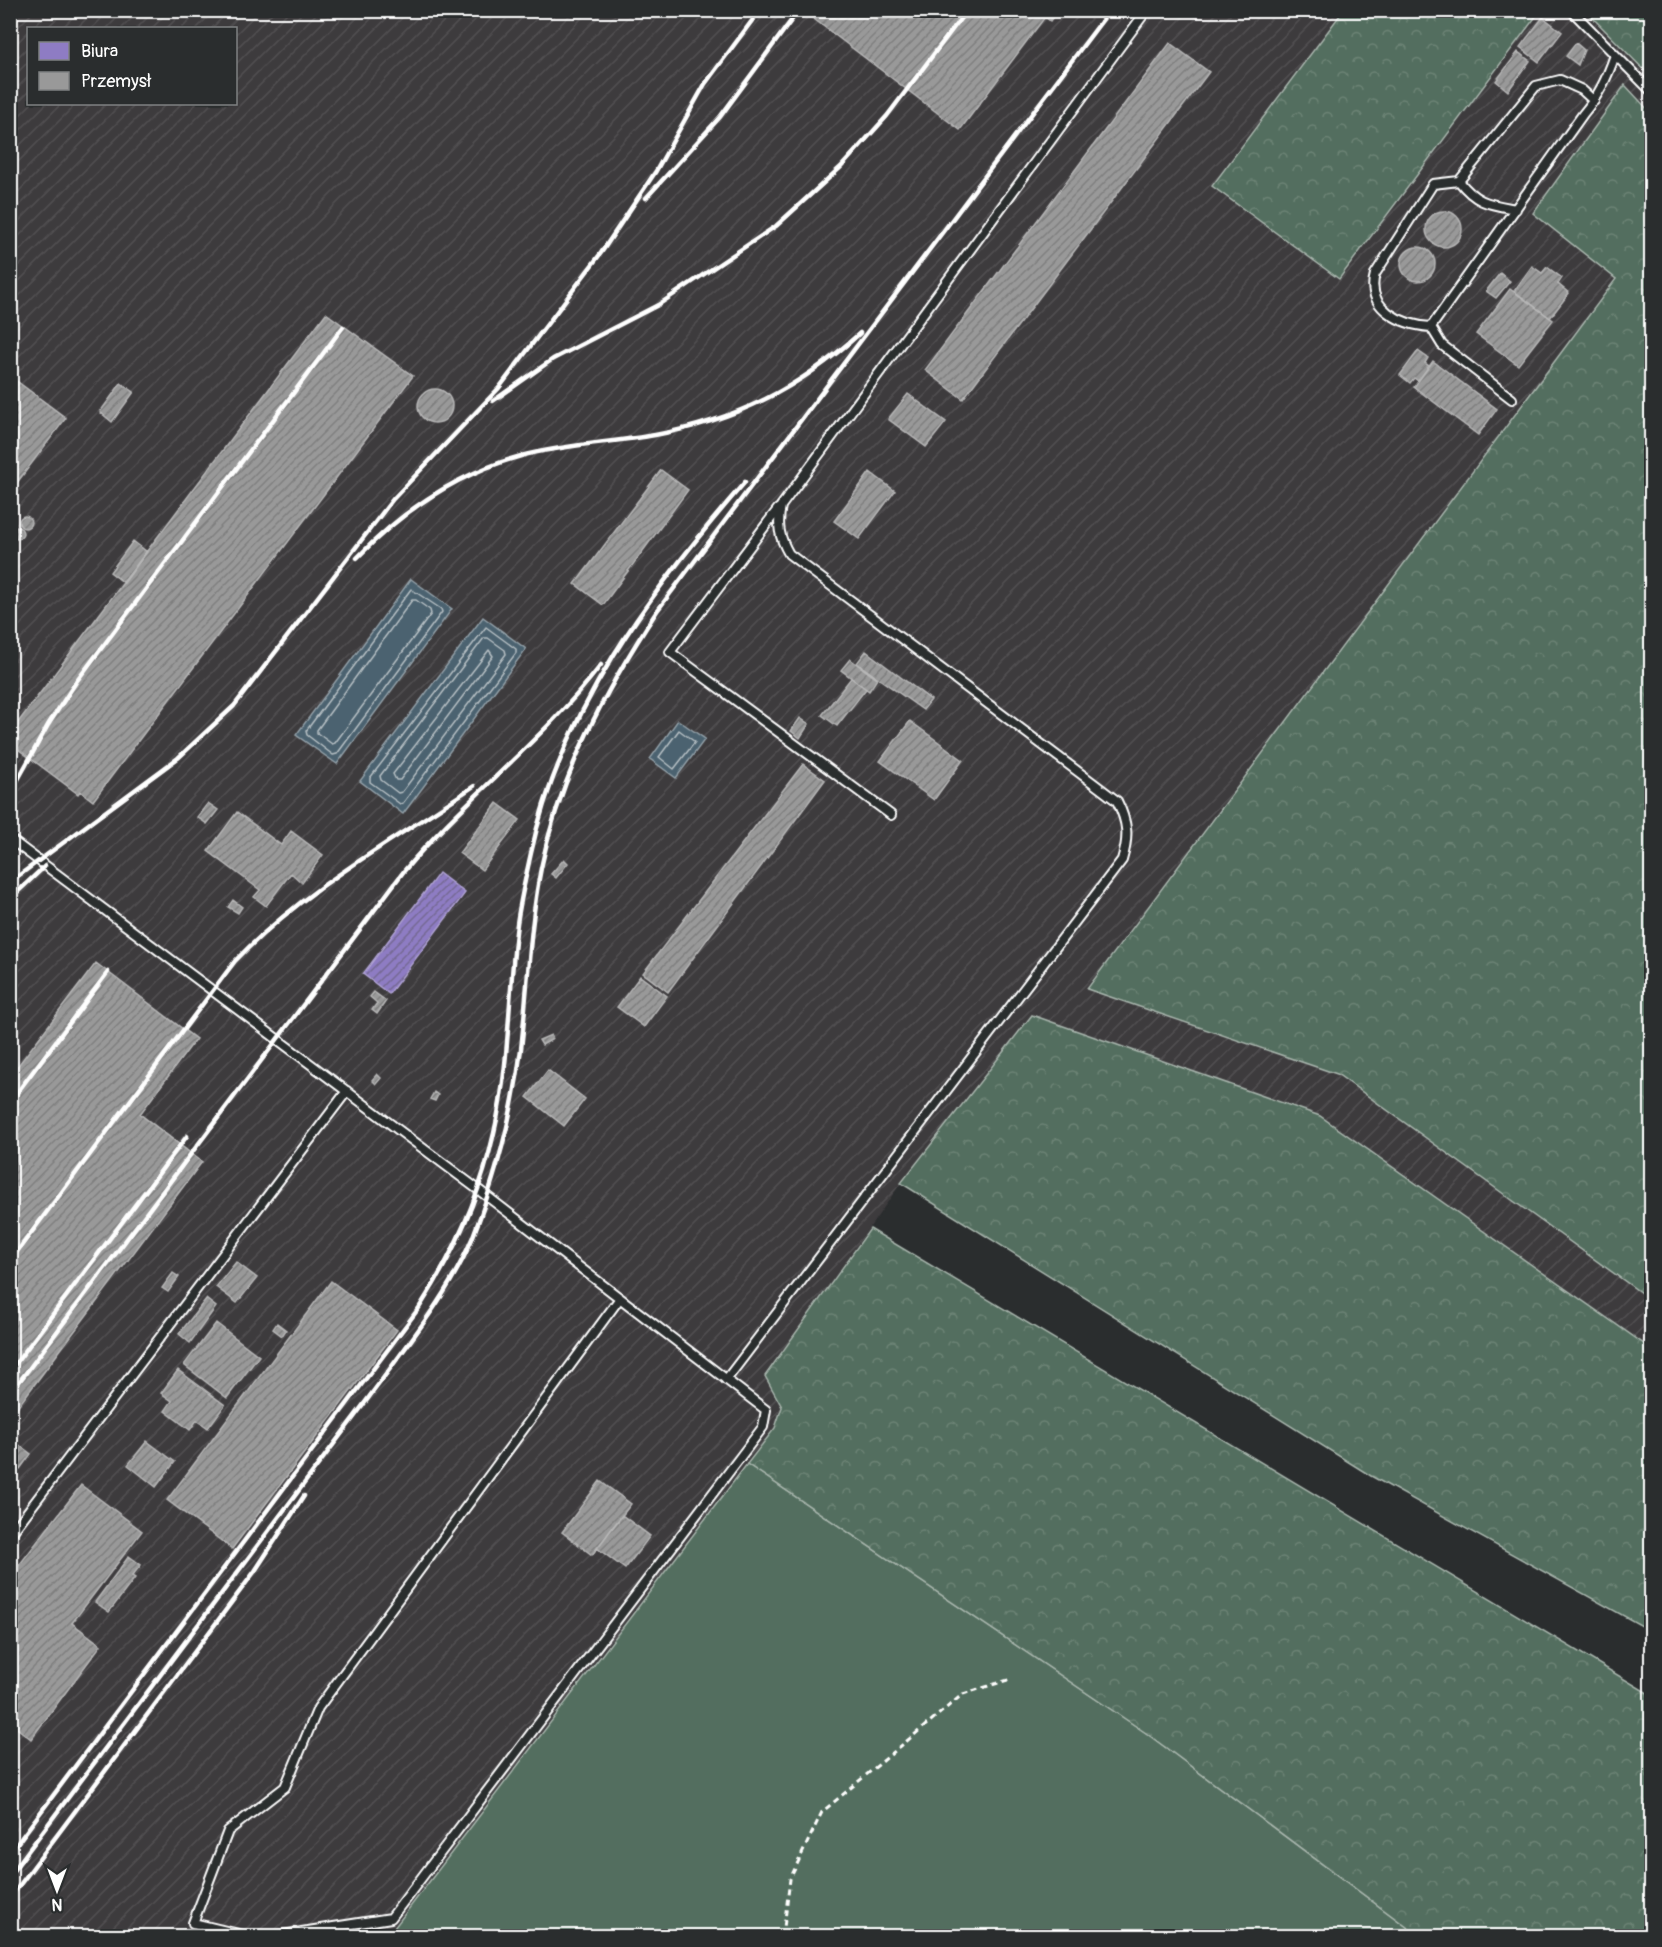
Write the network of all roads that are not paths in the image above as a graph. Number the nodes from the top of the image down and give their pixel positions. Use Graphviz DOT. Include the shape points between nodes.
graph roads {
  1 [pos="1148,10"];
  2 [pos="1571,10"];
  3 [pos="1615,55"];
  4 [pos="1652,92"];
  5 [pos="1594,101"];
  6 [pos="1459,181"];
  7 [pos="1516,209"];
  8 [pos="1431,327"];
  9 [pos="1512,399"];
  10 [pos="781,506"];
  11 [pos="891,815"];
  12 [pos="10,839"];
  13 [pos="347,1092"];
  14 [pos="620,1298"];
  15 [pos="726,1380"];
  16 [pos="10,1535"];
  17 [pos="247,1936"];
  18 [pos="276,1936"];
  1 -- 10 [label="lane"];
  2 -- 3 [label="lane"];
  3 -- 4 [label="lane"];
  3 -- 5 [label="lane"];
  5 -- 6 [label="lane" via="1582,90 1560,80 1536,86"];
  5 -- 7 [label="lane"];
  6 -- 7 [label="lane" via="1471,196"];
  6 -- 8 [label="lane" via="1432,184 1371,286 1376,302 1395,320"];
  7 -- 8 [label="lane"];
  8 -- 9 [label="lane" via="1442,345"];
  10 -- 11 [label="lane" via="670,652"];
  10 -- 15 [label="lane" via="777,523 789,554 1117,801 1126,819 1128,839 1122,860"];
  12 -- 13 [label="lane"];
  13 -- 14 [label="lane"];
  13 -- 16 [label="lane"];
  14 -- 15 [label="lane"];
  14 -- 17 [label="lane" via="318,1708 285,1787 228,1831 193,1923"];
  15 -- 18 [label="lane" via="766,1410 763,1427 391,1918"];
}
